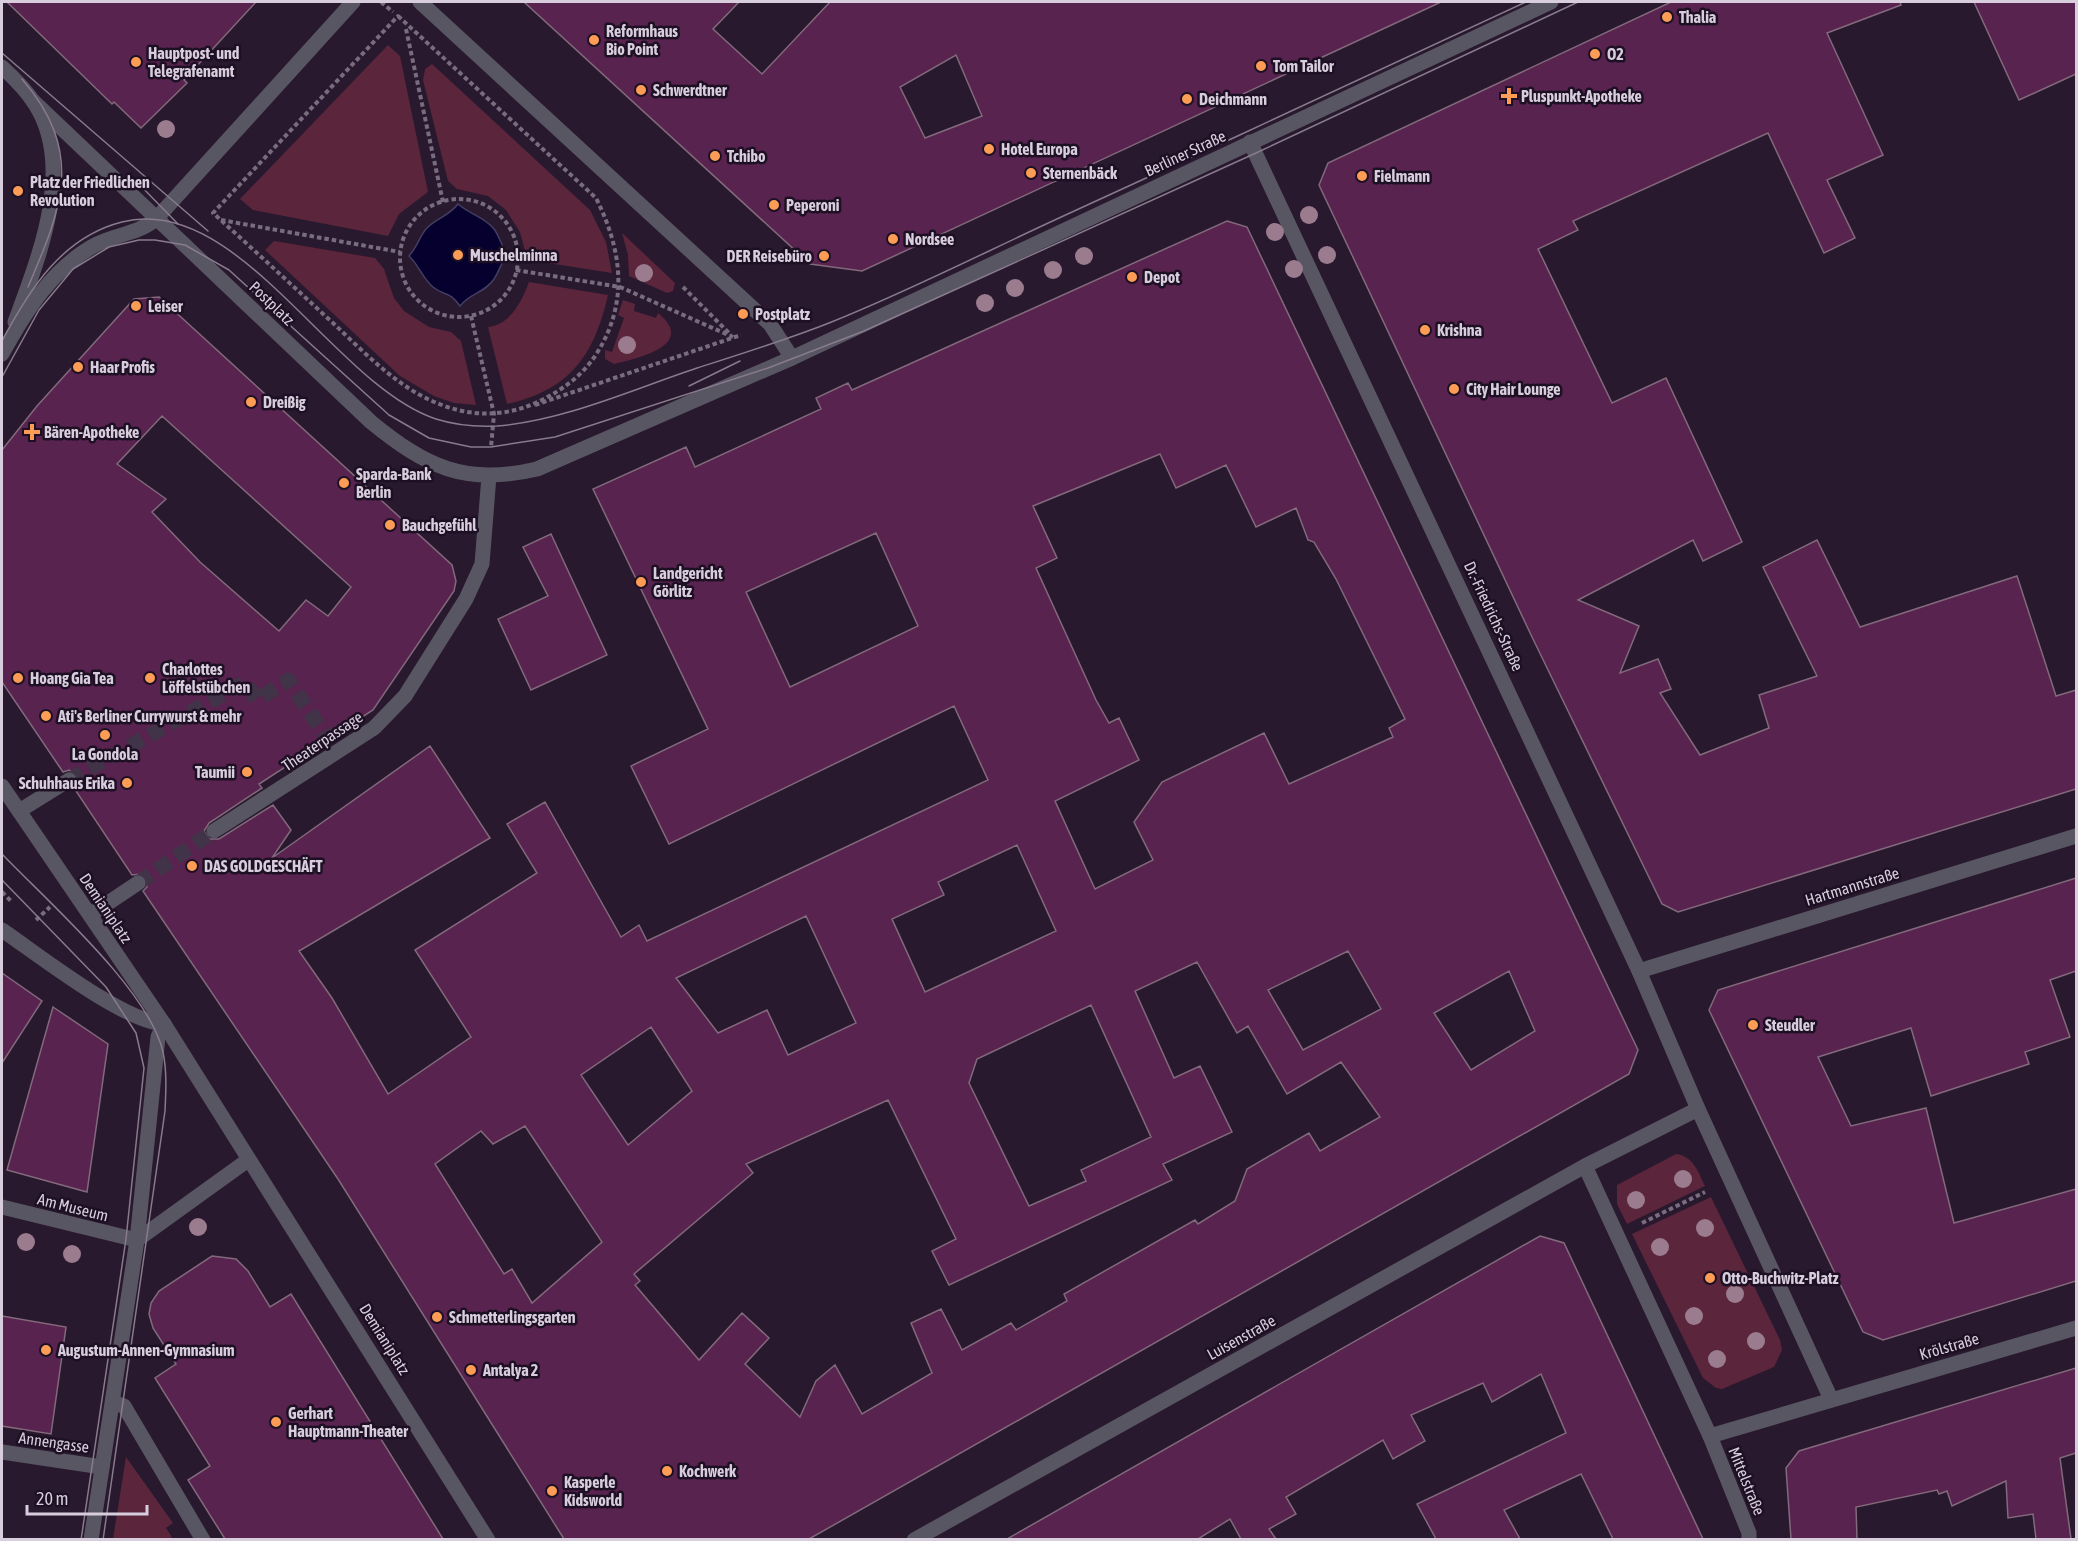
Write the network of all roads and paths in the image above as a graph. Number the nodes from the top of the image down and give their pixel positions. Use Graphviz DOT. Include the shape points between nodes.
graph roads {
  1 [pos="353,2"];
  2 [pos="381,2"];
  3 [pos="420,2"];
  4 [pos="1551,2"];
  5 [pos="398,16"];
  6 [pos="405,22"];
  7 [pos="2,66"];
  8 [pos="33,100"];
  9 [pos="1250,142"];
  10 [pos="443,202"];
  11 [pos="156,219"];
  12 [pos="221,220"];
  13 [pos="400,252"];
  14 [pos="516,270"];
  15 [pos="620,286"];
  16 [pos="471,316"];
  17 [pos="770,324"];
  18 [pos="834,336"];
  19 [pos="733,338"];
  20 [pos="4,345"];
  21 [pos="792,358"];
  22 [pos="522,410"];
  23 [pos="494,414"];
  24 [pos="489,476"];
  25 [pos="69,780"];
  26 [pos="2,786"];
  27 [pos="19,811"];
  28 [pos="214,831"];
  29 [pos="2076,836"];
  30 [pos="138,883"];
  31 [pos="72,888"];
  32 [pos="90,915"];
  33 [pos="2,930"];
  34 [pos="15,939"];
  35 [pos="1639,971"];
  36 [pos="164,1024"];
  37 [pos="1698,1108"];
  38 [pos="248,1160"];
  39 [pos="1585,1166"];
  40 [pos="1730,1180"];
  41 [pos="2,1207"];
  42 [pos="1617,1235"];
  43 [pos="136,1240"];
  44 [pos="2076,1328"];
  45 [pos="1831,1399"];
  46 [pos="113,1402"];
  47 [pos="1710,1436"];
  48 [pos="2,1452"];
  49 [pos="102,1467"];
  50 [pos="91,1539"];
  51 [pos="203,1539"];
  52 [pos="488,1539"];
  53 [pos="914,1539"];
  54 [pos="1749,1539"];
  1 -- 11 [label="street"];
  2 -- 5 [label="path"];
  3 -- 17 [label="street"];
  4 -- 9 [label="street, Berliner Straße"];
  5 -- 6 [label="path"];
  5 -- 12 [label="path" via="213,213"];
  6 -- 10 [label="path"];
  6 -- 15 [label="path" via="596,198 615,243"];
  7 -- 8 [label="street"];
  8 -- 11 [label="street, Postplatz"];
  8 -- 20 [label="street" via="50,149 53,188 46,224"];
  9 -- 18 [label="street, Berliner Straße"];
  9 -- 35 [label="street, Dr.-Friedrichs-Straße"];
  10 -- 13 [label="path" via="414,220"];
  10 -- 14 [label="path" via="473,201 499,215 515,240"];
  11 -- 20 [label="street" via="141,231 82,252 61,269"];
  11 -- 24 [label="street, Postplatz" via="404,449 445,468"];
  12 -- 13 [label="path"];
  12 -- 23 [label="path" via="399,381 440,405"];
  13 -- 16 [label="path" via="404,279 420,302 444,315"];
  14 -- 15 [label="path"];
  14 -- 16 [label="path" via="500,300"];
  15 -- 19 [label="path"];
  15 -- 22 [label="path" via="609,327 590,363 569,384"];
  16 -- 23 [label="path"];
  17 -- 19 [label="path"];
  17 -- 21 [label="street"];
  18 -- 21 [label="street, Postplatz"];
  19 -- 22 [label="path"];
  21 -- 24 [label="street, Postplatz" via="537,469"];
  22 -- 23 [label="path"];
  24 -- 28 [label="street, Theaterpassage" via="482,564 466,599 405,696 374,728"];
  25 -- 27 [label="street"];
  26 -- 27 [label="street, Demianiplatz"];
  27 -- 31 [label="street, Demianiplatz"];
  29 -- 35 [label="street, Hartmannstraße"];
  30 -- 32 [label="street"];
  31 -- 32 [label="street, Demianiplatz"];
  31 -- 34 [label="path"];
  32 -- 36 [label="street, Demianiplatz"];
  33 -- 34 [label="street"];
  34 -- 36 [label="street" via="96,995 151,1023"];
  35 -- 37 [label="street, Dr.-Friedrichs-Straße"];
  36 -- 38 [label="street, Demianiplatz"];
  36 -- 43 [label="street" via="158,1037"];
  37 -- 39 [label="street"];
  37 -- 40 [label="street"];
  38 -- 43 [label="street"];
  38 -- 52 [label="street, Demianiplatz"];
  39 -- 42 [label="street"];
  39 -- 53 [label="street, Luisenstraße"];
  40 -- 42 [label="path"];
  40 -- 45 [label="street"];
  41 -- 43 [label="street, Am Museum"];
  42 -- 47 [label="street"];
  43 -- 46 [label="street"];
  44 -- 45 [label="street, Krölstraße"];
  45 -- 47 [label="street"];
  46 -- 49 [label="street"];
  46 -- 51 [label="street" via="124,1406"];
  47 -- 54 [label="street, Mittelstraße"];
  48 -- 49 [label="street, Annengasse"];
  49 -- 50 [label="street"];
}
